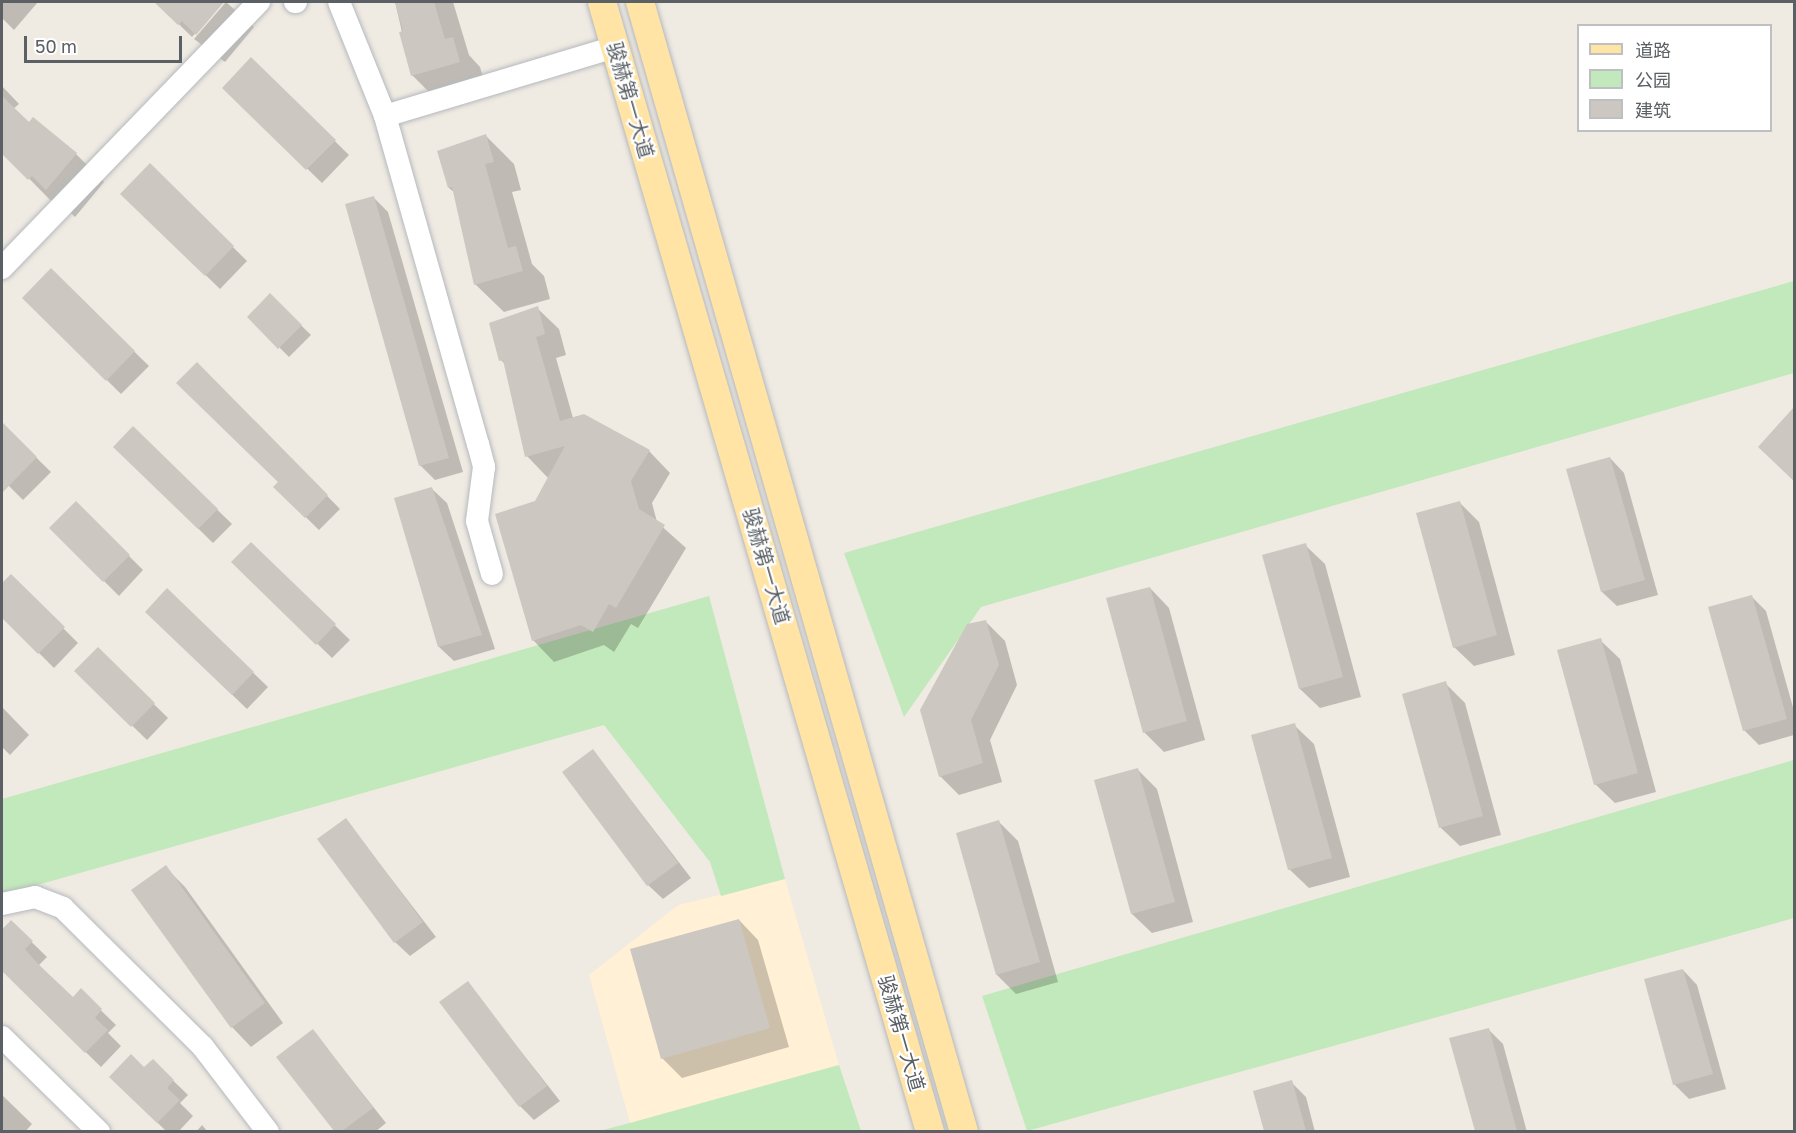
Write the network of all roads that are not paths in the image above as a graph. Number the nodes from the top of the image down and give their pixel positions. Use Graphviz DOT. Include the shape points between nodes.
graph roads {
  1 [pos="259,2"];
  2 [pos="339,2"];
  3 [pos="602,2"];
  4 [pos="640,2"];
  5 [pos="615,47"];
  6 [pos="385,116"];
  7 [pos="2,268"];
  8 [pos="492,574"];
  9 [pos="2,904"];
  10 [pos="2,1037"];
  11 [pos="99,1131"];
  12 [pos="268,1131"];
  13 [pos="930,1131"];
  14 [pos="964,1131"];
  1 -- 7 [label="lane"];
  2 -- 6 [label="lane"];
  3 -- 5 [label="main road, 骏赫第一大道"];
  4 -- 14 [label="main road, 骏赫第一大道"];
  5 -- 6 [label="lane"];
  5 -- 13 [label="main road, 骏赫第一大道"];
  6 -- 8 [label="lane" via="484,467 477,521"];
  9 -- 12 [label="lane" via="35,897 63,908 203,1047"];
  10 -- 11 [label="lane"];
}
